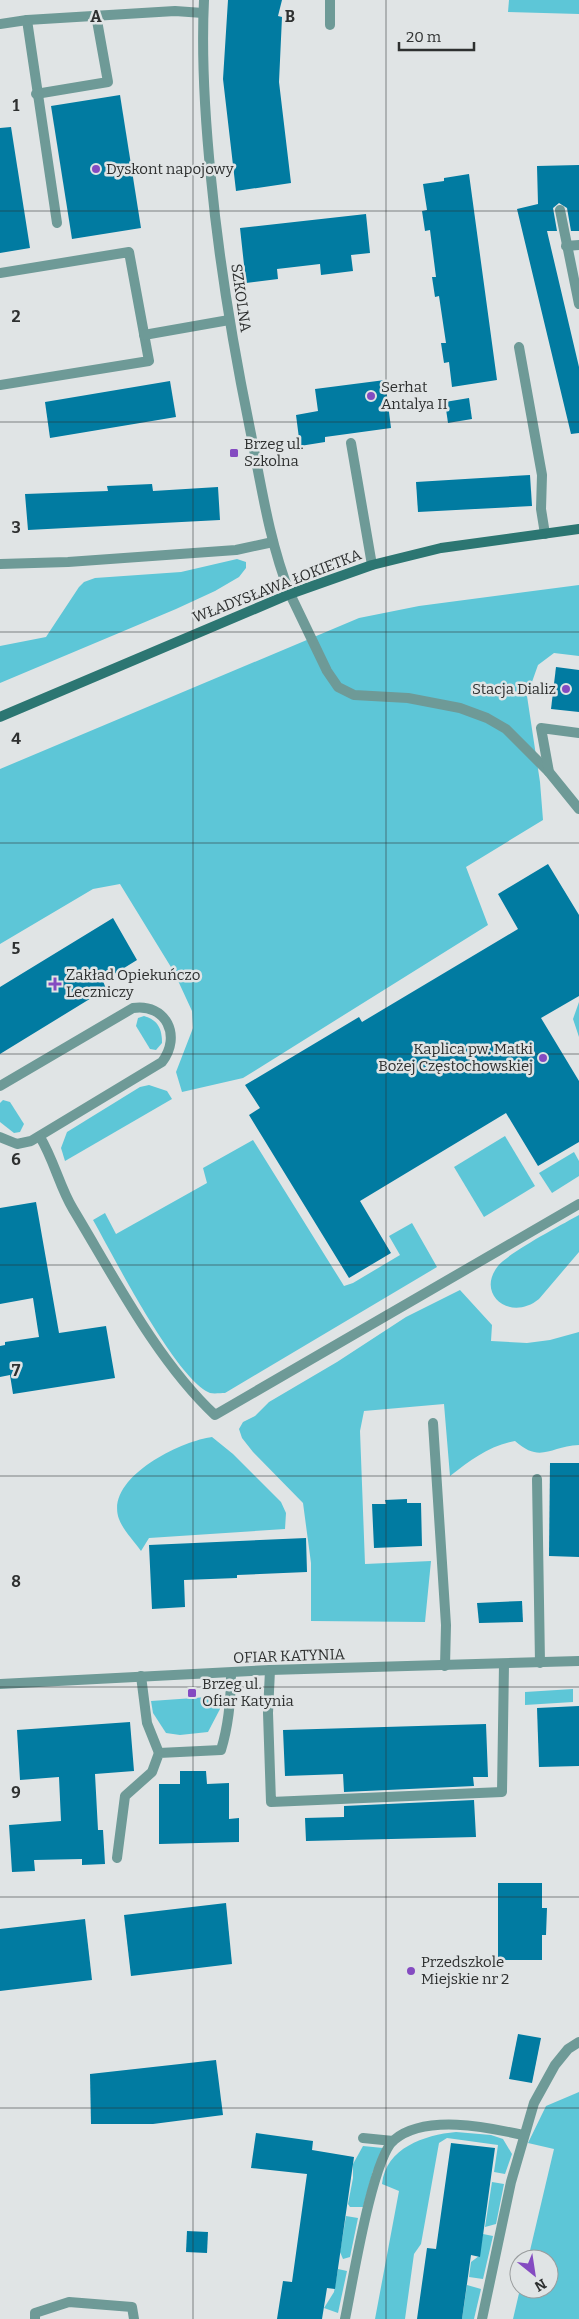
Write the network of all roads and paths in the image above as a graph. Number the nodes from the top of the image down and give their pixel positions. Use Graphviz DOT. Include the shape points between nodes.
graph roads {
  1 [pos="204,0"];
  2 [pos="330,0"];
  3 [pos="203,13"];
  4 [pos="96,15"];
  5 [pos="27,20"];
  6 [pos="0,24"];
  7 [pos="330,25"];
  8 [pos="36,94"];
  9 [pos="560,210"];
  10 [pos="57,223"];
  11 [pos="579,245"];
  12 [pos="566,246"];
  13 [pos="0,273"];
  14 [pos="579,304"];
  15 [pos="229,320"];
  16 [pos="144,335"];
  17 [pos="519,347"];
  18 [pos="0,385"];
  19 [pos="351,443"];
  20 [pos="579,529"];
  21 [pos="545,534"];
  22 [pos="273,542"];
  23 [pos="0,564"];
  24 [pos="372,564"];
  25 [pos="290,594"];
  26 [pos="0,717"];
  27 [pos="579,733"];
  28 [pos="549,772"];
  29 [pos="579,809"];
  30 [pos="0,1086"];
  31 [pos="0,1137"];
  32 [pos="40,1137"];
  33 [pos="579,1204"];
  34 [pos="433,1423"];
  35 [pos="537,1479"];
  36 [pos="579,1662"];
  37 [pos="540,1663"];
  38 [pos="504,1664"];
  39 [pos="445,1666"];
  40 [pos="270,1670"];
  41 [pos="231,1673"];
  42 [pos="140,1676"];
  43 [pos="0,1684"];
  44 [pos="159,1753"];
  45 [pos="117,1858"];
  46 [pos="579,2042"];
  47 [pos="523,2136"];
  48 [pos="363,2138"];
  49 [pos="393,2141"];
  50 [pos="35,2319"];
  51 [pos="134,2319"];
  52 [pos="345,2319"];
  53 [pos="482,2319"];
  1 -- 3 [label="street, SZKOLNA"];
  2 -- 7 [label="street"];
  3 -- 4 [label="street" via="175,11"];
  3 -- 15 [label="street, SZKOLNA" via="205,116"];
  4 -- 5 [label="street"];
  4 -- 8 [label="street" via="108,82"];
  5 -- 6 [label="street"];
  5 -- 8 [label="street"];
  8 -- 10 [label="street"];
  9 -- 12 [label="street"];
  11 -- 12 [label="street"];
  12 -- 14 [label="street"];
  13 -- 16 [label="street" via="129,252"];
  15 -- 16 [label="street"];
  15 -- 22 [label="street, SZKOLNA"];
  16 -- 18 [label="street" via="149,361"];
  17 -- 21 [label="street" via="542,475 541,509"];
  19 -- 24 [label="street"];
  20 -- 21 [label="main road, WŁADYSŁAWA ŁOKIETKA"];
  21 -- 24 [label="main road, WŁADYSŁAWA ŁOKIETKA" via="441,548"];
  22 -- 23 [label="street" via="236,550"];
  22 -- 25 [label="street, SZKOLNA"];
  24 -- 25 [label="main road, WŁADYSŁAWA ŁOKIETKA"];
  25 -- 26 [label="main road, WŁADYSŁAWA ŁOKIETKA"];
  25 -- 28 [label="street, SZKOLNA" via="327,672 338,687 354,695 408,698 460,708 487,718 506,729"];
  27 -- 28 [label="street" via="541,728"];
  28 -- 29 [label="street, SZKOLNA"];
  30 -- 32 [label="street" via="133,1008 152,1008 166,1020 171,1042 162,1062"];
  31 -- 32 [label="street" via="17,1144"];
  32 -- 33 [label="street" via="72,1208 116,1281 192,1393 215,1415"];
  34 -- 39 [label="street" via="446,1625"];
  35 -- 37 [label="street"];
  36 -- 37 [label="street, OFIAR KATYNIA"];
  37 -- 38 [label="street, OFIAR KATYNIA"];
  38 -- 39 [label="street, OFIAR KATYNIA"];
  38 -- 40 [label="street" via="502,1792 271,1802"];
  39 -- 40 [label="street, OFIAR KATYNIA"];
  40 -- 41 [label="street, OFIAR KATYNIA"];
  41 -- 42 [label="street, OFIAR KATYNIA"];
  41 -- 44 [label="street" via="231,1701 221,1750"];
  42 -- 43 [label="street, OFIAR KATYNIA"];
  42 -- 44 [label="street" via="147,1723"];
  44 -- 45 [label="street" via="152,1772 126,1796"];
  46 -- 47 [label="street" via="568,2049 555,2065 537,2095"];
  47 -- 49 [label="street" via="451,2124 414,2130"];
  47 -- 53 [label="street"];
  48 -- 49 [label="street"];
  49 -- 52 [label="street" via="383,2156 371,2192"];
  50 -- 51 [label="street" via="35,2312 68,2302 132,2307"];
}
